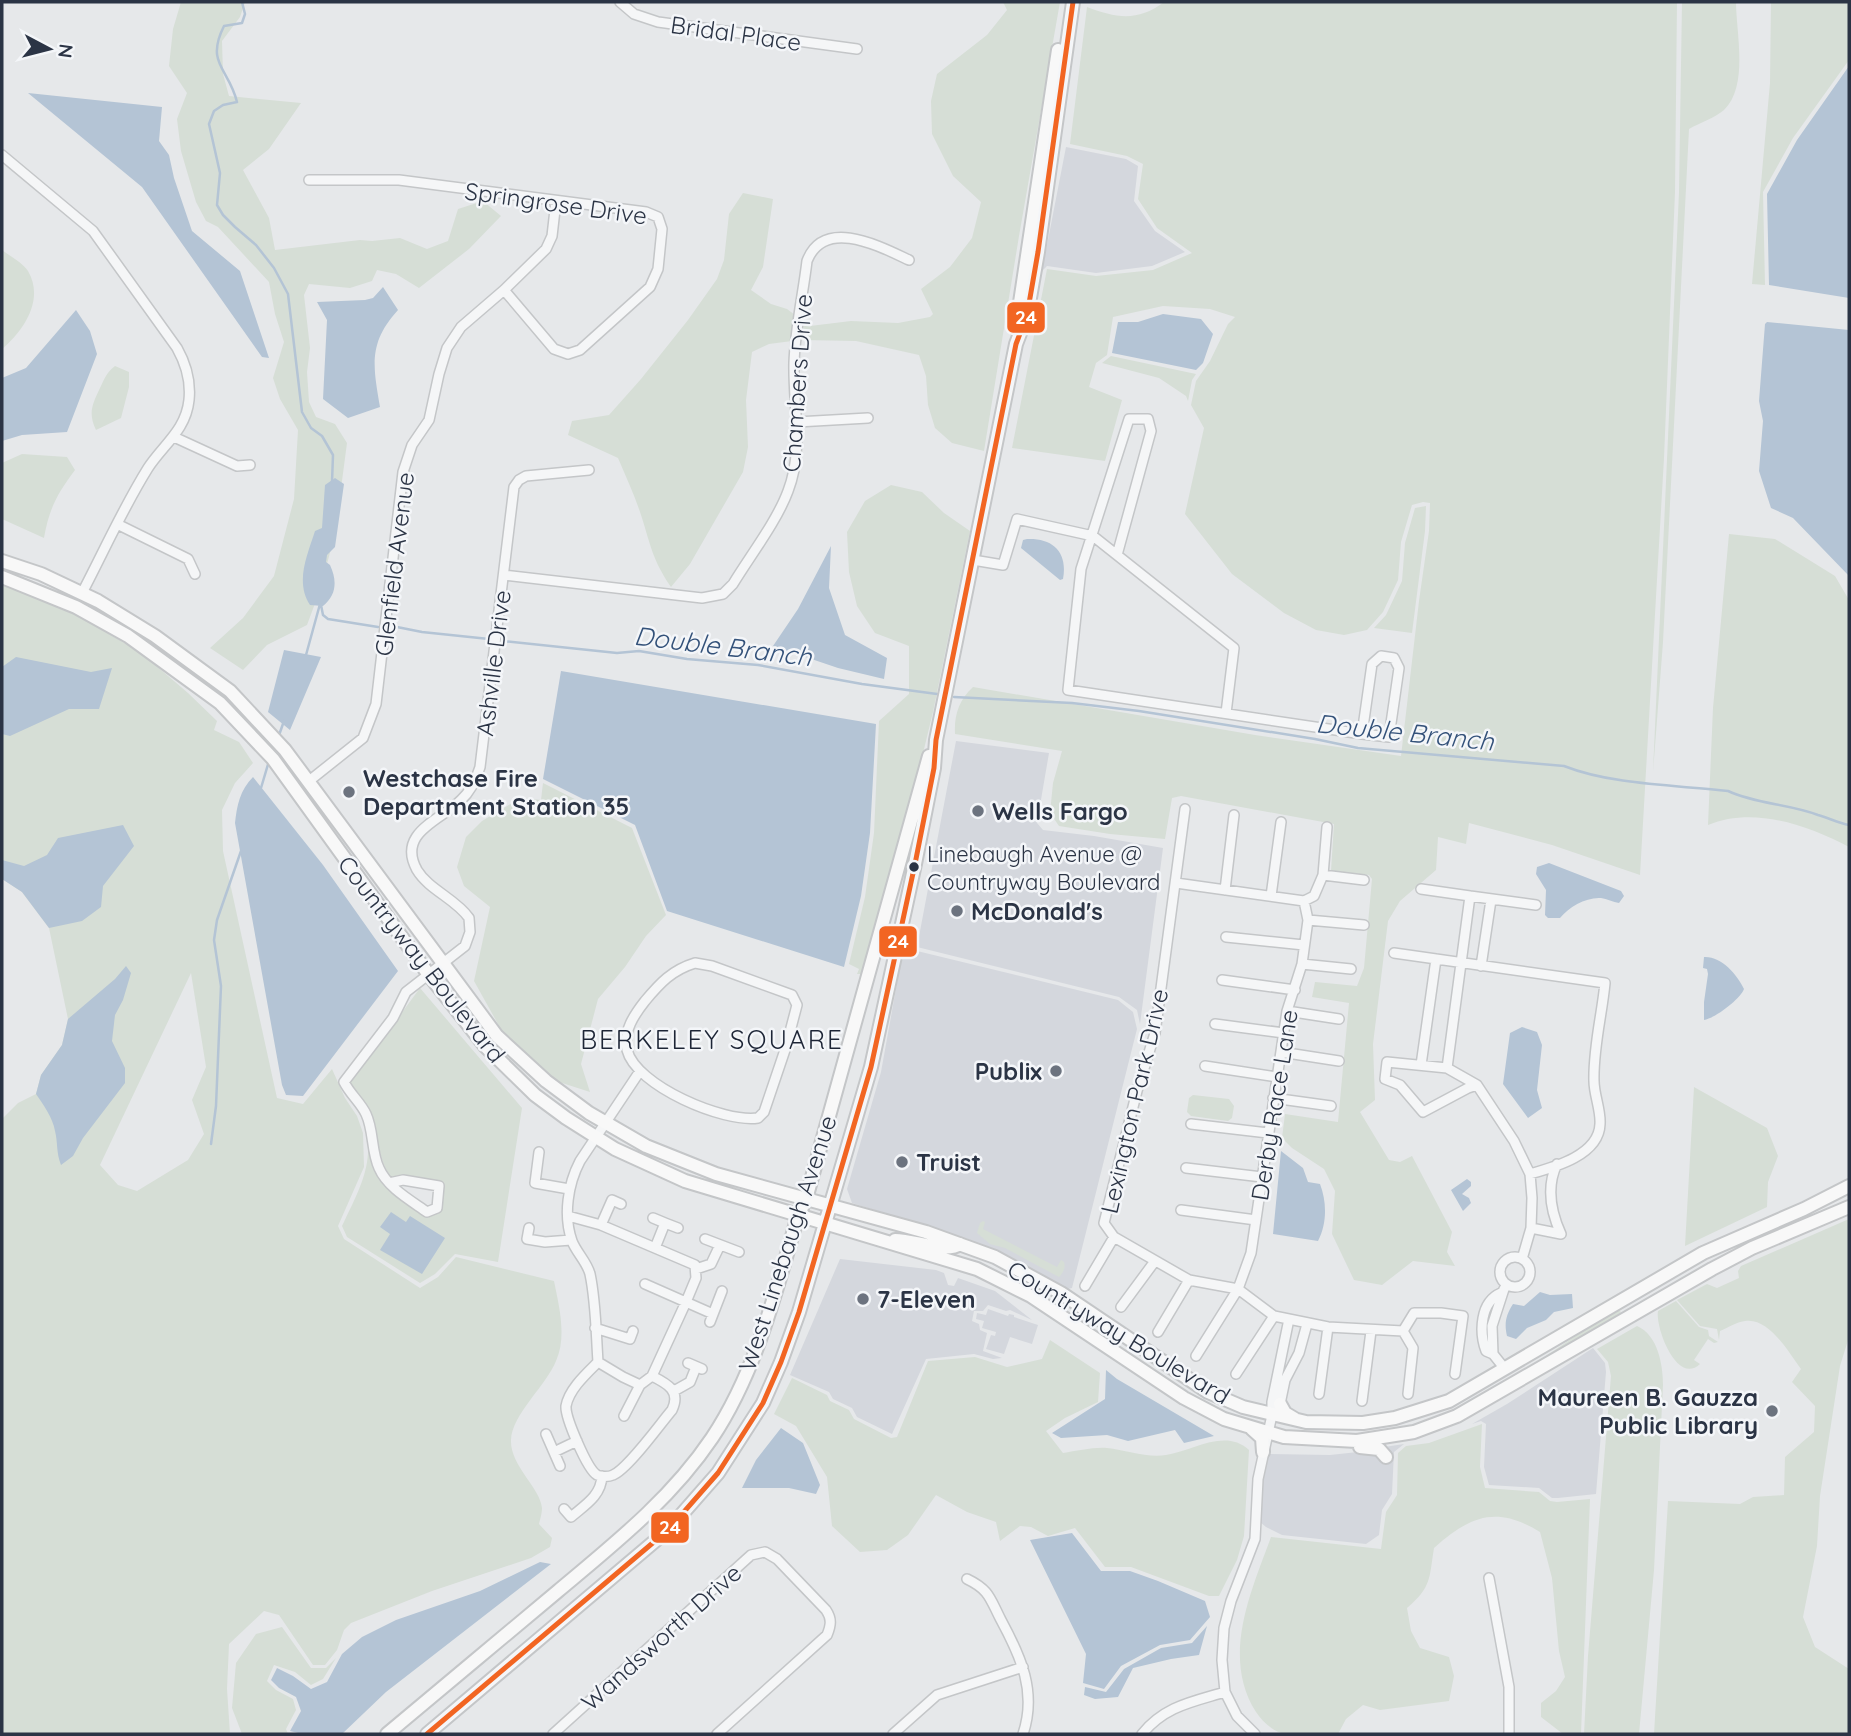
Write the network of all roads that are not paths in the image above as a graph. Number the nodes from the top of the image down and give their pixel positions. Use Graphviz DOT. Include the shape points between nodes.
graph roads {
  1 [pos="620,2"];
  2 [pos="1065,2"];
  3 [pos="1073,2"];
  4 [pos="857,49"];
  5 [pos="2,155"];
  6 [pos="1045,168"];
  7 [pos="309,180"];
  8 [pos="556,201"];
  9 [pos="909,260"];
  10 [pos="504,290"];
  11 [pos="868,418"];
  12 [pos="797,422"];
  13 [pos="174,437"];
  14 [pos="250,465"];
  15 [pos="589,470"];
  16 [pos="117,524"];
  17 [pos="1093,536"];
  18 [pos="1117,555"];
  19 [pos="973,560"];
  20 [pos="2,561"];
  21 [pos="195,574"];
  22 [pos="504,575"];
  23 [pos="2,577"];
  24 [pos="82,593"];
  25 [pos="76,607"];
  26 [pos="210,695"];
  27 [pos="213,711"];
  28 [pos="1226,713"];
  29 [pos="1362,734"];
  30 [pos="936,740"];
  31 [pos="309,781"];
  32 [pos="295,791"];
  33 [pos="1185,809"];
  34 [pos="1234,815"];
  35 [pos="1281,822"];
  36 [pos="1327,827"];
  37 [pos="1323,875"];
  38 [pos="1364,880"];
  39 [pos="1176,883"];
  40 [pos="1421,889"];
  41 [pos="1225,890"];
  42 [pos="1271,896"];
  43 [pos="1470,896"];
  44 [pos="1491,900"];
  45 [pos="1304,901"];
  46 [pos="1536,905"];
  47 [pos="1308,920"];
  48 [pos="1364,925"];
  49 [pos="1226,937"];
  50 [pos="1304,945"];
  51 [pos="876,948"];
  52 [pos="895,952"];
  53 [pos="1394,953"];
  54 [pos="1436,959"];
  55 [pos="1461,963"];
  56 [pos="1302,964"];
  57 [pos="443,965"];
  58 [pos="1482,965"];
  59 [pos="1351,969"];
  60 [pos="429,975"];
  61 [pos="1222,980"];
  62 [pos="1295,990"];
  63 [pos="1287,1011"];
  64 [pos="1339,1019"];
  65 [pos="1215,1024"];
  66 [pos="1283,1033"];
  67 [pos="497,1036"];
  68 [pos="485,1046"];
  69 [pos="1281,1052"];
  70 [pos="1339,1061"];
  71 [pos="1421,1065"];
  72 [pos="1205,1066"];
  73 [pos="1447,1068"];
  74 [pos="640,1071"];
  75 [pos="1277,1077"];
  76 [pos="1477,1085"];
  77 [pos="1273,1098"];
  78 [pos="1331,1106"];
  79 [pos="1191,1124"];
  80 [pos="606,1125"];
  81 [pos="1268,1133"];
  82 [pos="597,1138"];
  83 [pos="539,1152"];
  84 [pos="1557,1164"];
  85 [pos="1186,1168"];
  86 [pos="1530,1174"];
  87 [pos="1262,1177"];
  88 [pos="389,1183"];
  89 [pos="1849,1186"];
  90 [pos="569,1189"];
  91 [pos="806,1199"];
  92 [pos="612,1201"];
  93 [pos="831,1205"];
  94 [pos="1849,1207"];
  95 [pos="1181,1210"];
  96 [pos="568,1216"];
  97 [pos="798,1216"];
  98 [pos="653,1218"];
  99 [pos="1256,1220"];
  100 [pos="664,1223"];
  101 [pos="826,1224"];
  102 [pos="601,1225"];
  103 [pos="529,1228"];
  104 [pos="678,1228"];
  105 [pos="1531,1228"];
  106 [pos="1114,1237"];
  107 [pos="705,1239"];
  108 [pos="571,1240"];
  109 [pos="881,1240"];
  110 [pos="960,1244"];
  111 [pos="720,1245"];
  112 [pos="655,1248"];
  113 [pos="1713,1248"];
  114 [pos="739,1252"];
  115 [pos="1522,1259"];
  116 [pos="1155,1261"];
  117 [pos="1721,1264"];
  118 [pos="962,1265"];
  119 [pos="696,1269"];
  120 [pos="1189,1280"];
  121 [pos="645,1284"];
  122 [pos="1085,1286"];
  123 [pos="1238,1289"];
  124 [pos="1504,1289"];
  125 [pos="722,1291"];
  126 [pos="1057,1291"];
  127 [pos="1631,1294"];
  128 [pos="687,1302"];
  129 [pos="1040,1302"];
  130 [pos="1121,1307"];
  131 [pos="1640,1309"];
  132 [pos="1274,1315"];
  133 [pos="1289,1319"];
  134 [pos="1307,1324"];
  135 [pos="1328,1327"];
  136 [pos="595,1328"];
  137 [pos="1371,1331"];
  138 [pos="1403,1331"];
  139 [pos="1158,1332"];
  140 [pos="630,1339"];
  141 [pos="1196,1356"];
  142 [pos="598,1362"];
  143 [pos="696,1366"];
  144 [pos="1505,1369"];
  145 [pos="1145,1372"];
  146 [pos="1236,1374"];
  147 [pos="1455,1374"];
  148 [pos="652,1376"];
  149 [pos="1281,1379"];
  150 [pos="640,1385"];
  151 [pos="1514,1385"];
  152 [pos="674,1391"];
  153 [pos="1320,1394"];
  154 [pos="1408,1394"];
  155 [pos="1362,1401"];
  156 [pos="1275,1407"];
  157 [pos="624,1416"];
  158 [pos="1395,1418"];
  159 [pos="1249,1427"];
  160 [pos="545,1434"];
  161 [pos="1285,1435"];
  162 [pos="577,1441"];
  163 [pos="554,1452"];
  164 [pos="1263,1452"];
  165 [pos="1386,1457"];
  166 [pos="560,1466"];
  167 [pos="602,1476"];
  168 [pos="564,1509"];
  169 [pos="1489,1578"];
  170 [pos="967,1579"];
  171 [pos="1023,1667"];
  172 [pos="1225,1692"];
  173 [pos="387,1734"];
  174 [pos="427,1734"];
  175 [pos="553,1734"];
  176 [pos="717,1734"];
  177 [pos="893,1734"];
  178 [pos="1023,1734"];
  179 [pos="1142,1734"];
  180 [pos="1255,1734"];
  181 [pos="1509,1734"];
  1 -- 4 [label="street, Bridal Place" via="634,14 658,22"];
  2 -- 6 [label="street, West Linebaugh Avenue"];
  3 -- 6 [label="street, West Linebaugh Avenue"];
  5 -- 13 [label="street" via="93,230 177,348 189,381 189,401"];
  6 -- 19 [label="street, West Linebaugh Avenue" via="1027,314 1016,344"];
  7 -- 8 [label="street, Springrose Drive" via="398,180"];
  8 -- 10 [label="street, Glenfield Avenue" via="546,249"];
  8 -- 10 [label="street, Springrose Drive" via="658,217 662,229 658,269 650,287 580,350 568,354 554,349"];
  9 -- 12 [label="street, Chambers Drive" via="868,241 830,237 811,250 794,363"];
  10 -- 31 [label="street, Glenfield Avenue" via="461,327 447,348 429,420 412,445 403,472 376,704 363,738"];
  11 -- 12 [label="street"];
  12 -- 22 [label="street, Chambers Drive" via="788,491 723,594 702,598"];
  13 -- 14 [label="street" via="237,466"];
  13 -- 16 [label="street" via="149,466"];
  15 -- 22 [label="street, Ashville Drive" via="519,480 514,487"];
  16 -- 21 [label="street" via="188,559"];
  16 -- 24 [label="street"];
  17 -- 18 [label="street"];
  17 -- 18 [label="street" via="1129,419 1148,419 1151,431"];
  17 -- 19 [label="street" via="1017,519 1003,565"];
  17 -- 28 [label="street" via="1081,569 1068,690"];
  18 -- 28 [label="street" via="1234,648"];
  19 -- 30 [label="street, West Linebaugh Avenue"];
  20 -- 24 [label="street, Countryway Boulevard"];
  22 -- 57 [label="street, Ashville Drive" via="475,782 452,808 424,827 414,842 413,859 419,873 466,914 470,925 465,946"];
  23 -- 25 [label="street, Countryway Boulevard"];
  24 -- 25 [label="street"];
  24 -- 31 [label="street, Countryway Boulevard" via="155,636 230,691"];
  25 -- 26 [label="street, Countryway Boulevard" via="128,636"];
  26 -- 27 [label="street"];
  26 -- 32 [label="street, Countryway Boulevard" via="255,737"];
  28 -- 29 [label="street"];
  29 -- 29 [label="street" via="1372,664 1381,656 1394,658 1399,668 1390,737"];
  30 -- 51 [label="street, West Linebaugh Avenue"];
  30 -- 52 [label="street, West Linebaugh Avenue" via="921,837"];
  31 -- 32 [label="street"];
  31 -- 57 [label="street, Countryway Boulevard"];
  32 -- 60 [label="street, Countryway Boulevard"];
  33 -- 39 [label="street, Lexington Park Drive"];
  34 -- 41 [label="street"];
  35 -- 42 [label="street"];
  36 -- 37 [label="street"];
  37 -- 38 [label="street"];
  37 -- 45 [label="street" via="1314,896"];
  39 -- 41 [label="street"];
  39 -- 106 [label="street, Lexington Park Drive" via="1155,1033 1104,1223"];
  40 -- 43 [label="street"];
  41 -- 42 [label="street"];
  42 -- 45 [label="street"];
  43 -- 44 [label="street"];
  43 -- 55 [label="street"];
  44 -- 46 [label="street"];
  44 -- 58 [label="street"];
  45 -- 47 [label="street"];
  47 -- 48 [label="street"];
  47 -- 50 [label="street, Derby Race Lane"];
  49 -- 50 [label="street"];
  50 -- 56 [label="street, Derby Race Lane"];
  51 -- 52 [label="street"];
  51 -- 91 [label="street, West Linebaugh Avenue"];
  52 -- 93 [label="street, West Linebaugh Avenue" via="871,1067"];
  53 -- 54 [label="street"];
  54 -- 55 [label="street"];
  54 -- 71 [label="street"];
  55 -- 58 [label="street"];
  55 -- 73 [label="street"];
  56 -- 59 [label="street"];
  56 -- 62 [label="street, Derby Race Lane"];
  57 -- 60 [label="street, Ashville Drive"];
  57 -- 67 [label="street, Countryway Boulevard"];
  58 -- 84 [label="street" via="1605,983 1594,1081 1599,1136 1590,1149"];
  60 -- 68 [label="street, Countryway Boulevard"];
  60 -- 88 [label="street, Ashville Drive" via="406,992 393,1018 344,1082 365,1112 378,1166"];
  61 -- 62 [label="street"];
  62 -- 63 [label="street, Derby Race Lane"];
  63 -- 64 [label="street"];
  63 -- 66 [label="street, Derby Race Lane"];
  65 -- 66 [label="street"];
  66 -- 69 [label="street, Derby Race Lane"];
  67 -- 68 [label="street"];
  67 -- 80 [label="street, Countryway Boulevard" via="546,1081"];
  68 -- 82 [label="street, Countryway Boulevard" via="535,1095"];
  69 -- 70 [label="street"];
  69 -- 75 [label="street, Derby Race Lane"];
  71 -- 73 [label="street"];
  71 -- 76 [label="street" via="1387,1062 1385,1079 1400,1085 1423,1112"];
  72 -- 75 [label="street"];
  73 -- 76 [label="street"];
  74 -- 74 [label="street" via="627,1052 631,1021 677,968 712,966 795,999 786,1047 758,1118 685,1100"];
  74 -- 80 [label="street"];
  75 -- 77 [label="street, Derby Race Lane"];
  76 -- 86 [label="street"];
  77 -- 78 [label="street"];
  77 -- 81 [label="street, Derby Race Lane"];
  79 -- 81 [label="street"];
  80 -- 82 [label="street"];
  80 -- 91 [label="street, Countryway Boulevard" via="716,1174"];
  81 -- 87 [label="street, Derby Race Lane"];
  82 -- 90 [label="street" via="580,1161"];
  82 -- 97 [label="street, Countryway Boulevard" via="670,1175"];
  83 -- 90 [label="street" via="535,1183"];
  84 -- 86 [label="street"];
  84 -- 105 [label="street" via="1551,1207 1561,1234"];
  85 -- 87 [label="street"];
  86 -- 105 [label="street"];
  87 -- 99 [label="street, Derby Race Lane"];
  88 -- 88 [label="street, Ashville Drive" via="403,1180 439,1186 437,1208 427,1212"];
  89 -- 113 [label="street"];
  90 -- 96 [label="street"];
  91 -- 93 [label="street, Countryway Boulevard"];
  91 -- 97 [label="street, West Linebaugh Avenue"];
  92 -- 102 [label="street"];
  93 -- 101 [label="street, West Linebaugh Avenue"];
  93 -- 110 [label="street, Countryway Boulevard"];
  94 -- 117 [label="street, Countryway Boulevard"];
  95 -- 99 [label="street"];
  96 -- 102 [label="street"];
  96 -- 108 [label="street"];
  97 -- 101 [label="street, Countryway Boulevard"];
  97 -- 173 [label="street, West Linebaugh Avenue" via="738,1392 689,1469 630,1530"];
  98 -- 100 [label="street"];
  99 -- 123 [label="street, Derby Race Lane" via="1251,1254"];
  100 -- 104 [label="street"];
  100 -- 112 [label="street"];
  101 -- 109 [label="street, Countryway Boulevard"];
  101 -- 174 [label="street, West Linebaugh Avenue" via="781,1362 757,1413 718,1474 641,1555"];
  102 -- 112 [label="street"];
  103 -- 108 [label="street" via="527,1239"];
  105 -- 115 [label="street"];
  106 -- 116 [label="street, Lexington Park Drive"];
  106 -- 122 [label="street"];
  107 -- 111 [label="street"];
  108 -- 136 [label="street" via="589,1272"];
  109 -- 110 [label="street" via="947,1249"];
  109 -- 118 [label="street, Countryway Boulevard"];
  110 -- 126 [label="street, Countryway Boulevard" via="995,1257"];
  111 -- 114 [label="street"];
  111 -- 119 [label="street" via="711,1264"];
  112 -- 119 [label="street" via="692,1262"];
  113 -- 117 [label="street"];
  113 -- 127 [label="street"];
  115 -- 124 [label="street" via="1503,1263"];
  115 -- 124 [label="street" via="1529,1269 1527,1279"];
  116 -- 120 [label="street, Lexington Park Drive"];
  116 -- 130 [label="street"];
  117 -- 131 [label="street, Countryway Boulevard"];
  118 -- 126 [label="street" via="987,1262"];
  118 -- 129 [label="street, Countryway Boulevard" via="1011,1284"];
  119 -- 128 [label="street"];
  120 -- 123 [label="street, Lexington Park Drive"];
  120 -- 139 [label="street"];
  121 -- 128 [label="street"];
  123 -- 132 [label="street, Lexington Park Drive"];
  123 -- 141 [label="street, Derby Race Lane"];
  124 -- 144 [label="street" via="1494,1296 1482,1325 1486,1351"];
  125 -- 128 [label="street" via="711,1318"];
  126 -- 129 [label="street" via="1056,1300"];
  126 -- 156 [label="street, Countryway Boulevard" via="1208,1392 1254,1410"];
  127 -- 131 [label="street"];
  127 -- 144 [label="street"];
  128 -- 148 [label="street"];
  129 -- 145 [label="street, Countryway Boulevard"];
  131 -- 151 [label="street, Countryway Boulevard"];
  132 -- 133 [label="street, Lexington Park Drive"];
  132 -- 146 [label="street"];
  133 -- 134 [label="street, Lexington Park Drive"];
  133 -- 149 [label="street"];
  134 -- 135 [label="street, Lexington Park Drive"];
  134 -- 149 [label="street" via="1298,1353"];
  135 -- 137 [label="street, Lexington Park Drive"];
  135 -- 153 [label="street"];
  136 -- 140 [label="street"];
  136 -- 142 [label="street"];
  137 -- 138 [label="street, Lexington Park Drive"];
  137 -- 155 [label="street"];
  138 -- 147 [label="street" via="1414,1313 1463,1316"];
  138 -- 154 [label="street" via="1413,1348"];
  142 -- 150 [label="street"];
  142 -- 162 [label="street" via="571,1393 566,1406"];
  143 -- 152 [label="street" via="690,1382"];
  144 -- 151 [label="street"];
  144 -- 158 [label="street" via="1449,1401"];
  145 -- 156 [label="street" via="1244,1419 1256,1421"];
  145 -- 159 [label="street, Countryway Boulevard" via="1203,1409"];
  148 -- 150 [label="street"];
  148 -- 152 [label="street"];
  149 -- 156 [label="street"];
  150 -- 157 [label="street"];
  151 -- 161 [label="street, Countryway Boulevard" via="1457,1416 1414,1432 1357,1441"];
  152 -- 167 [label="street" via="672,1410 638,1451 614,1475"];
  156 -- 158 [label="street" via="1298,1421 1331,1424"];
  156 -- 161 [label="street"];
  158 -- 161 [label="street" via="1351,1430"];
  159 -- 161 [label="street, Countryway Boulevard"];
  159 -- 164 [label="street" via="1262,1438"];
  160 -- 163 [label="street"];
  161 -- 164 [label="street"];
  161 -- 164 [label="street"];
  161 -- 165 [label="street" via="1335,1447 1373,1447"];
  162 -- 163 [label="street"];
  162 -- 167 [label="street" via="591,1468"];
  163 -- 166 [label="street"];
  164 -- 172 [label="street" via="1255,1539 1224,1628"];
  167 -- 168 [label="street" via="592,1500 571,1517"];
  169 -- 181 [label="street" via="1509,1687"];
  170 -- 171 [label="street" via="983,1587"];
  171 -- 177 [label="street" via="937,1695"];
  171 -- 178 [label="street" via="1029,1692"];
  172 -- 179 [label="street" via="1172,1708"];
  172 -- 180 [label="street" via="1237,1716"];
  175 -- 176 [label="street, Wandsworth Drive" via="751,1555 765,1552 778,1559 826,1610 831,1628"];
}
